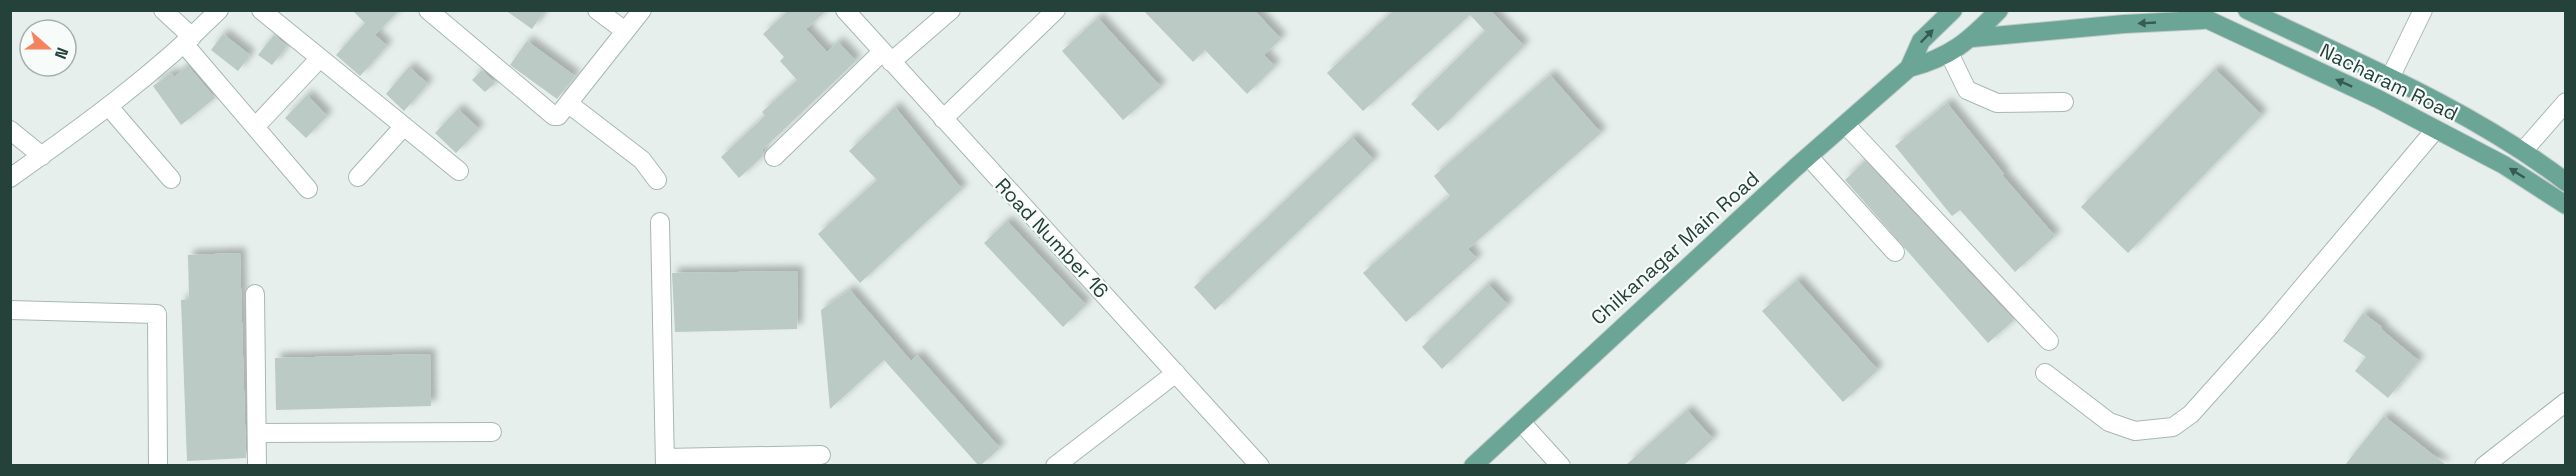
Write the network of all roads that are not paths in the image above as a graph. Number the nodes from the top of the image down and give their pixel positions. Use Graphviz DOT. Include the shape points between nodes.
graph roads {
  1 [pos="163,10"];
  2 [pos="219,10"];
  3 [pos="261,10"];
  4 [pos="428,10"];
  5 [pos="597,10"];
  6 [pos="642,10"];
  7 [pos="845,10"];
  8 [pos="951,10"];
  9 [pos="1056,10"];
  10 [pos="1953,10"];
  11 [pos="1999,10"];
  12 [pos="2187,10"];
  13 [pos="2247,10"];
  14 [pos="2423,10"];
  15 [pos="2205,20"];
  16 [pos="626,31"];
  17 [pos="1972,38"];
  18 [pos="188,41"];
  19 [pos="1950,53"];
  20 [pos="887,57"];
  21 [pos="321,58"];
  22 [pos="1910,68"];
  23 [pos="2390,78"];
  24 [pos="2064,102"];
  25 [pos="2565,102"];
  26 [pos="110,108"];
  27 [pos="565,109"];
  28 [pos="943,119"];
  29 [pos="1846,125"];
  30 [pos="404,126"];
  31 [pos="255,127"];
  32 [pos="10,130"];
  33 [pos="2435,130"];
  34 [pos="2524,150"];
  35 [pos="42,156"];
  36 [pos="774,157"];
  37 [pos="1809,157"];
  38 [pos="459,171"];
  39 [pos="358,177"];
  40 [pos="10,178"];
  41 [pos="171,179"];
  42 [pos="657,180"];
  43 [pos="2565,182"];
  44 [pos="308,189"];
  45 [pos="2565,205"];
  46 [pos="660,222"];
  47 [pos="1895,252"];
  48 [pos="255,294"];
  49 [pos="10,310"];
  50 [pos="2049,341"];
  51 [pos="1176,372"];
  52 [pos="2044,373"];
  53 [pos="2565,402"];
  54 [pos="1521,422"];
  55 [pos="492,432"];
  56 [pos="257,433"];
  57 [pos="822,455"];
  58 [pos="665,462"];
  59 [pos="158,465"];
  60 [pos="257,465"];
  61 [pos="1054,465"];
  62 [pos="1260,465"];
  63 [pos="1473,465"];
  64 [pos="1561,465"];
  65 [pos="2485,465"];
  1 -- 18 [label="street"];
  2 -- 18 [label="street"];
  3 -- 21 [label="street"];
  4 -- 27 [label="street" via="554,116"];
  5 -- 16 [label="street"];
  6 -- 16 [label="street"];
  7 -- 20 [label="street, Road Number 16"];
  8 -- 20 [label="street"];
  9 -- 28 [label="street"];
  22 -- 10 [label="main road, one-way" via="1921,41"];
  11 -- 17 [label="main road"];
  12 -- 15 [label="main road, Nacharam Road"];
  13 -- 23 [label="main road, Nacharam Road"];
  14 -- 23 [label="street"];
  15 -- 17 [label="main road, one-way"];
  33 -- 15 [label="main road, Nacharam Road, one-way" via="2378,99"];
  16 -- 27 [label="street"];
  17 -- 19 [label="main road"];
  18 -- 26 [label="street"];
  18 -- 31 [label="street"];
  19 -- 22 [label="main road" via="1938,61"];
  19 -- 24 [label="street" via="1967,90 1997,103"];
  20 -- 28 [label="street, Road Number 16"];
  20 -- 36 [label="street"];
  21 -- 30 [label="street"];
  21 -- 31 [label="street"];
  22 -- 29 [label="main road, Chilkanagar Main Road"];
  23 -- 34 [label="main road, Nacharam Road"];
  25 -- 34 [label="street"];
  26 -- 35 [label="street"];
  26 -- 41 [label="street"];
  27 -- 42 [label="street" via="642,160"];
  28 -- 51 [label="street, Road Number 16"];
  29 -- 37 [label="main road, Chilkanagar Main Road"];
  29 -- 50 [label="street"];
  30 -- 38 [label="street"];
  30 -- 39 [label="street"];
  31 -- 44 [label="street"];
  32 -- 35 [label="street"];
  45 -- 33 [label="main road, Nacharam Road, one-way" via="2504,165"];
  33 -- 52 [label="street" via="2253,344 2191,414 2173,427 2135,431 2109,422"];
  34 -- 43 [label="main road, Nacharam Road"];
  35 -- 40 [label="street"];
  37 -- 47 [label="street"];
  37 -- 54 [label="main road, Chilkanagar Main Road"];
  46 -- 58 [label="street"];
  48 -- 56 [label="street"];
  49 -- 59 [label="street" via="157,314"];
  51 -- 61 [label="street"];
  51 -- 62 [label="street, Road Number 16"];
  53 -- 65 [label="street"];
  54 -- 63 [label="main road, Chilkanagar Main Road"];
  54 -- 64 [label="street"];
  55 -- 56 [label="street"];
  56 -- 60 [label="street"];
  57 -- 58 [label="street"];
}
